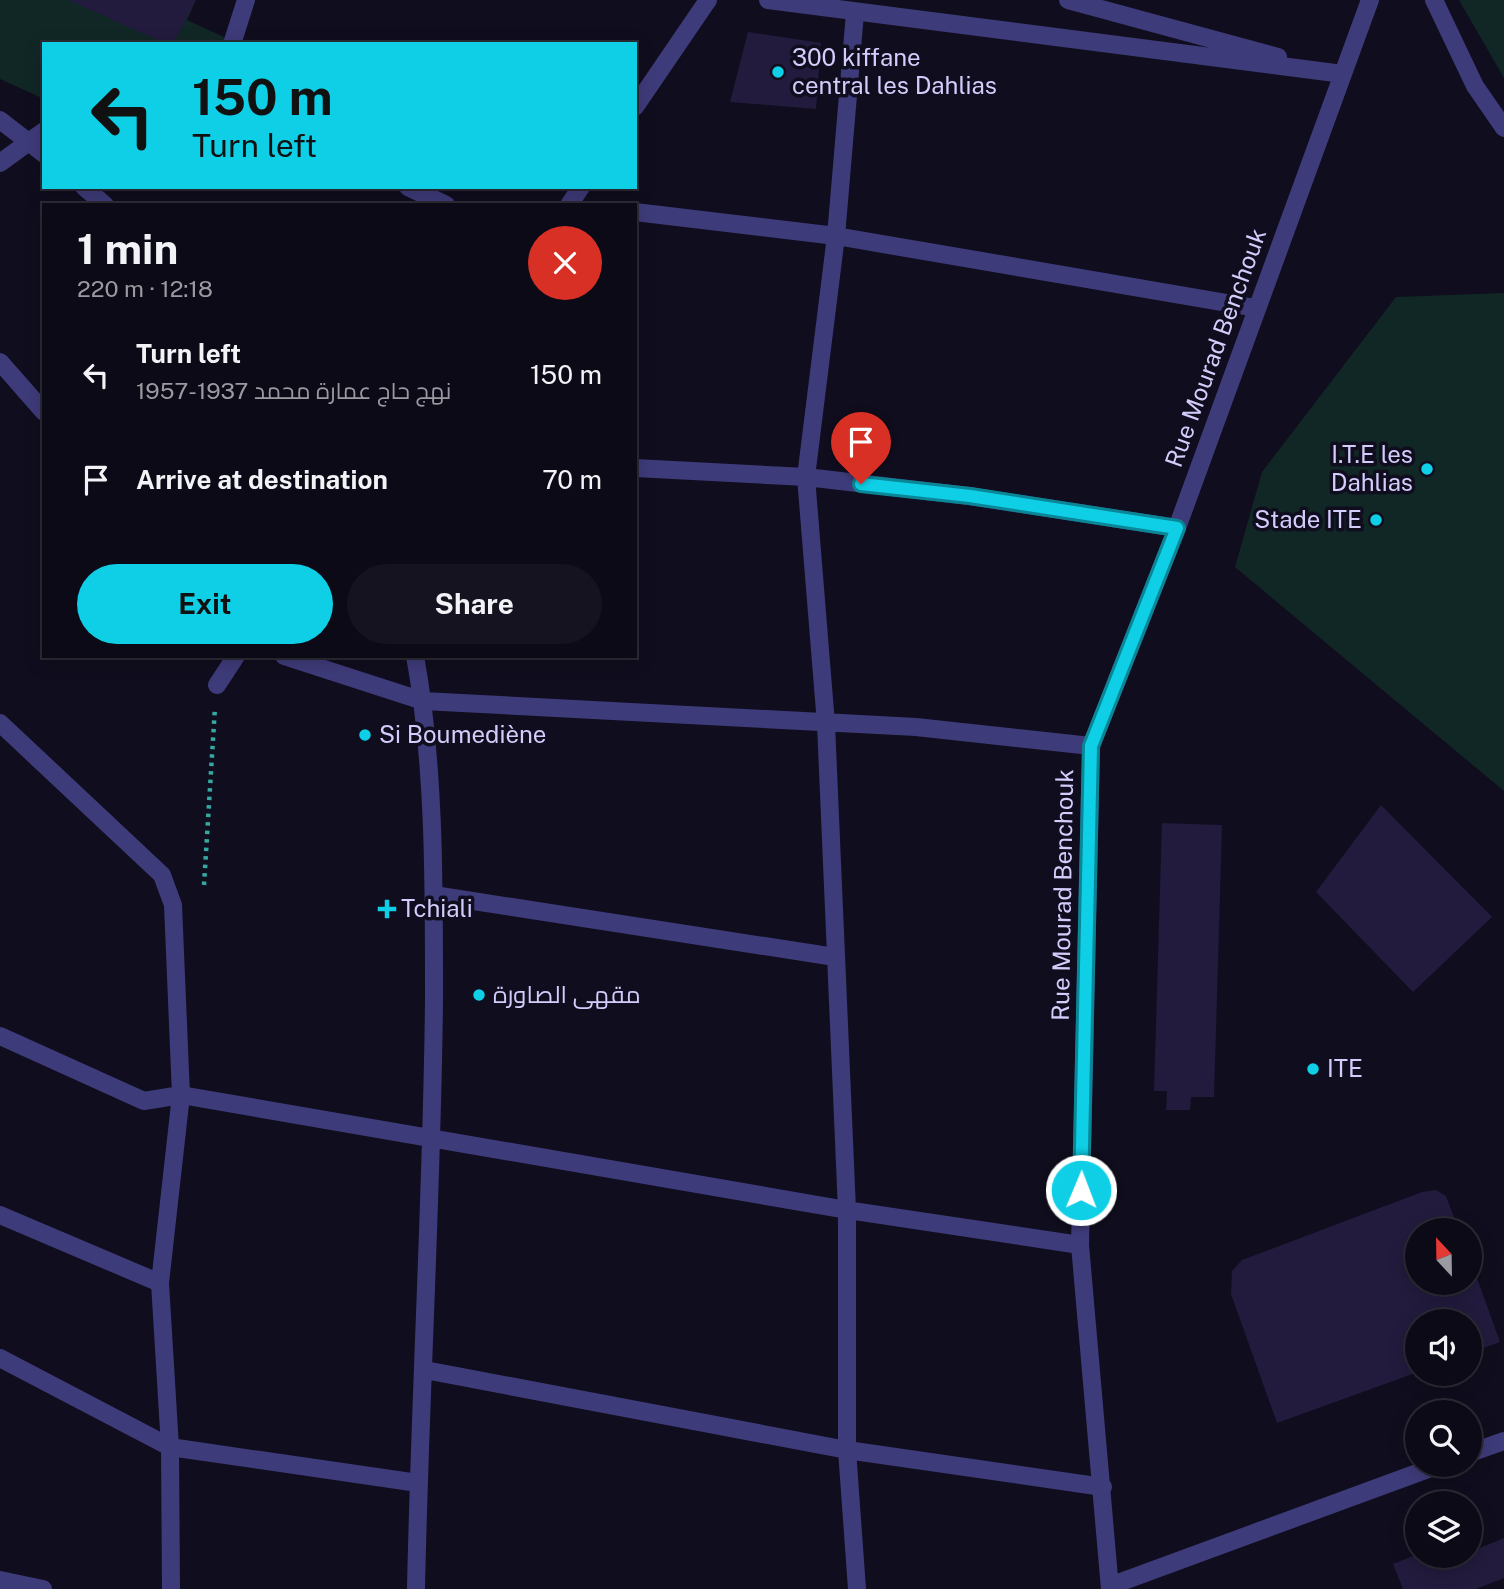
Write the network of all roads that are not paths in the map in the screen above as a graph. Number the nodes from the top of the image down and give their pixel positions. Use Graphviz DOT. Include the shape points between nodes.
graph roads {
  1 [pos="246,0"];
  2 [pos="708,0"];
  3 [pos="768,0"];
  4 [pos="1068,0"];
  5 [pos="1370,0"];
  6 [pos="1434,0"];
  7 [pos="855,13"];
  8 [pos="233,42"];
  9 [pos="1343,74"];
  10 [pos="637,104"];
  11 [pos="0,120"];
  12 [pos="1504,128"];
  13 [pos="36,137"];
  14 [pos="0,163"];
  15 [pos="86,189"];
  16 [pos="412,189"];
  17 [pos="103,203"];
  18 [pos="442,203"];
  19 [pos="637,212"];
  20 [pos="836,236"];
  21 [pos="1256,309"];
  22 [pos="0,362"];
  23 [pos="42,410"];
  24 [pos="637,468"];
  25 [pos="806,477"];
  26 [pos="1177,528"];
  27 [pos="235,658"];
  28 [pos="290,658"];
  29 [pos="415,658"];
  30 [pos="217,685"];
  31 [pos="423,701"];
  32 [pos="0,723"];
  33 [pos="826,724"];
  34 [pos="1091,746"];
  35 [pos="434,895"];
  36 [pos="835,957"];
  37 [pos="0,1036"];
  38 [pos="181,1095"];
  39 [pos="433,1140"];
  40 [pos="847,1210"];
  41 [pos="0,1215"];
  42 [pos="1080,1245"];
  43 [pos="160,1283"];
  44 [pos="0,1358"];
  45 [pos="425,1370"];
  46 [pos="1504,1441"];
  47 [pos="170,1447"];
  48 [pos="1482,1449"];
  49 [pos="847,1450"];
  50 [pos="1407,1477"];
  51 [pos="418,1483"];
  52 [pos="1103,1487"];
  53 [pos="0,1580"];
  54 [pos="1110,1588"];
  55 [pos="43,1589"];
  56 [pos="171,1589"];
  57 [pos="416,1589"];
  58 [pos="857,1589"];
  1 -- 8 [label="street"];
  2 -- 10 [label="street"];
  3 -- 7 [label="street"];
  4 -- 9 [label="street"];
  5 -- 9 [label="street, Rue Mourad Benchouk"];
  6 -- 12 [label="street" via="1475,86"];
  7 -- 9 [label="street"];
  7 -- 20 [label="street"];
  9 -- 21 [label="street, Rue Mourad Benchouk"];
  11 -- 13 [label="street"];
  13 -- 14 [label="street"];
  15 -- 17 [label="street"];
  16 -- 18 [label="street"];
  19 -- 20 [label="street"];
  20 -- 21 [label="street"];
  20 -- 25 [label="street"];
  21 -- 26 [label="street, Rue Mourad Benchouk"];
  22 -- 23 [label="street"];
  24 -- 25 [label="street"];
  25 -- 26 [label="street" via="970,496"];
  25 -- 33 [label="street"];
  26 -- 34 [label="street, Rue Mourad Benchouk"];
  27 -- 30 [label="street"];
  28 -- 31 [label="street"];
  29 -- 31 [label="street"];
  31 -- 33 [label="street"];
  31 -- 35 [label="street"];
  32 -- 38 [label="street" via="162,875 173,905"];
  33 -- 34 [label="street" via="916,727"];
  33 -- 36 [label="street"];
  34 -- 42 [label="street, Rue Mourad Benchouk"];
  35 -- 36 [label="street"];
  35 -- 39 [label="street"];
  36 -- 40 [label="street"];
  37 -- 38 [label="street" via="144,1101"];
  38 -- 39 [label="street"];
  38 -- 43 [label="street"];
  39 -- 40 [label="street"];
  39 -- 45 [label="street"];
  40 -- 42 [label="street"];
  40 -- 49 [label="street"];
  41 -- 43 [label="street"];
  42 -- 52 [label="street, Rue Mourad Benchouk"];
  43 -- 47 [label="street"];
  44 -- 47 [label="street"];
  45 -- 49 [label="street"];
  45 -- 51 [label="street"];
  46 -- 48 [label="street"];
  47 -- 51 [label="street"];
  47 -- 56 [label="street"];
  49 -- 52 [label="street"];
  49 -- 58 [label="street"];
  50 -- 54 [label="street"];
  51 -- 57 [label="street"];
  52 -- 54 [label="street, Rue Mourad Benchouk"];
  53 -- 55 [label="street"];
}
